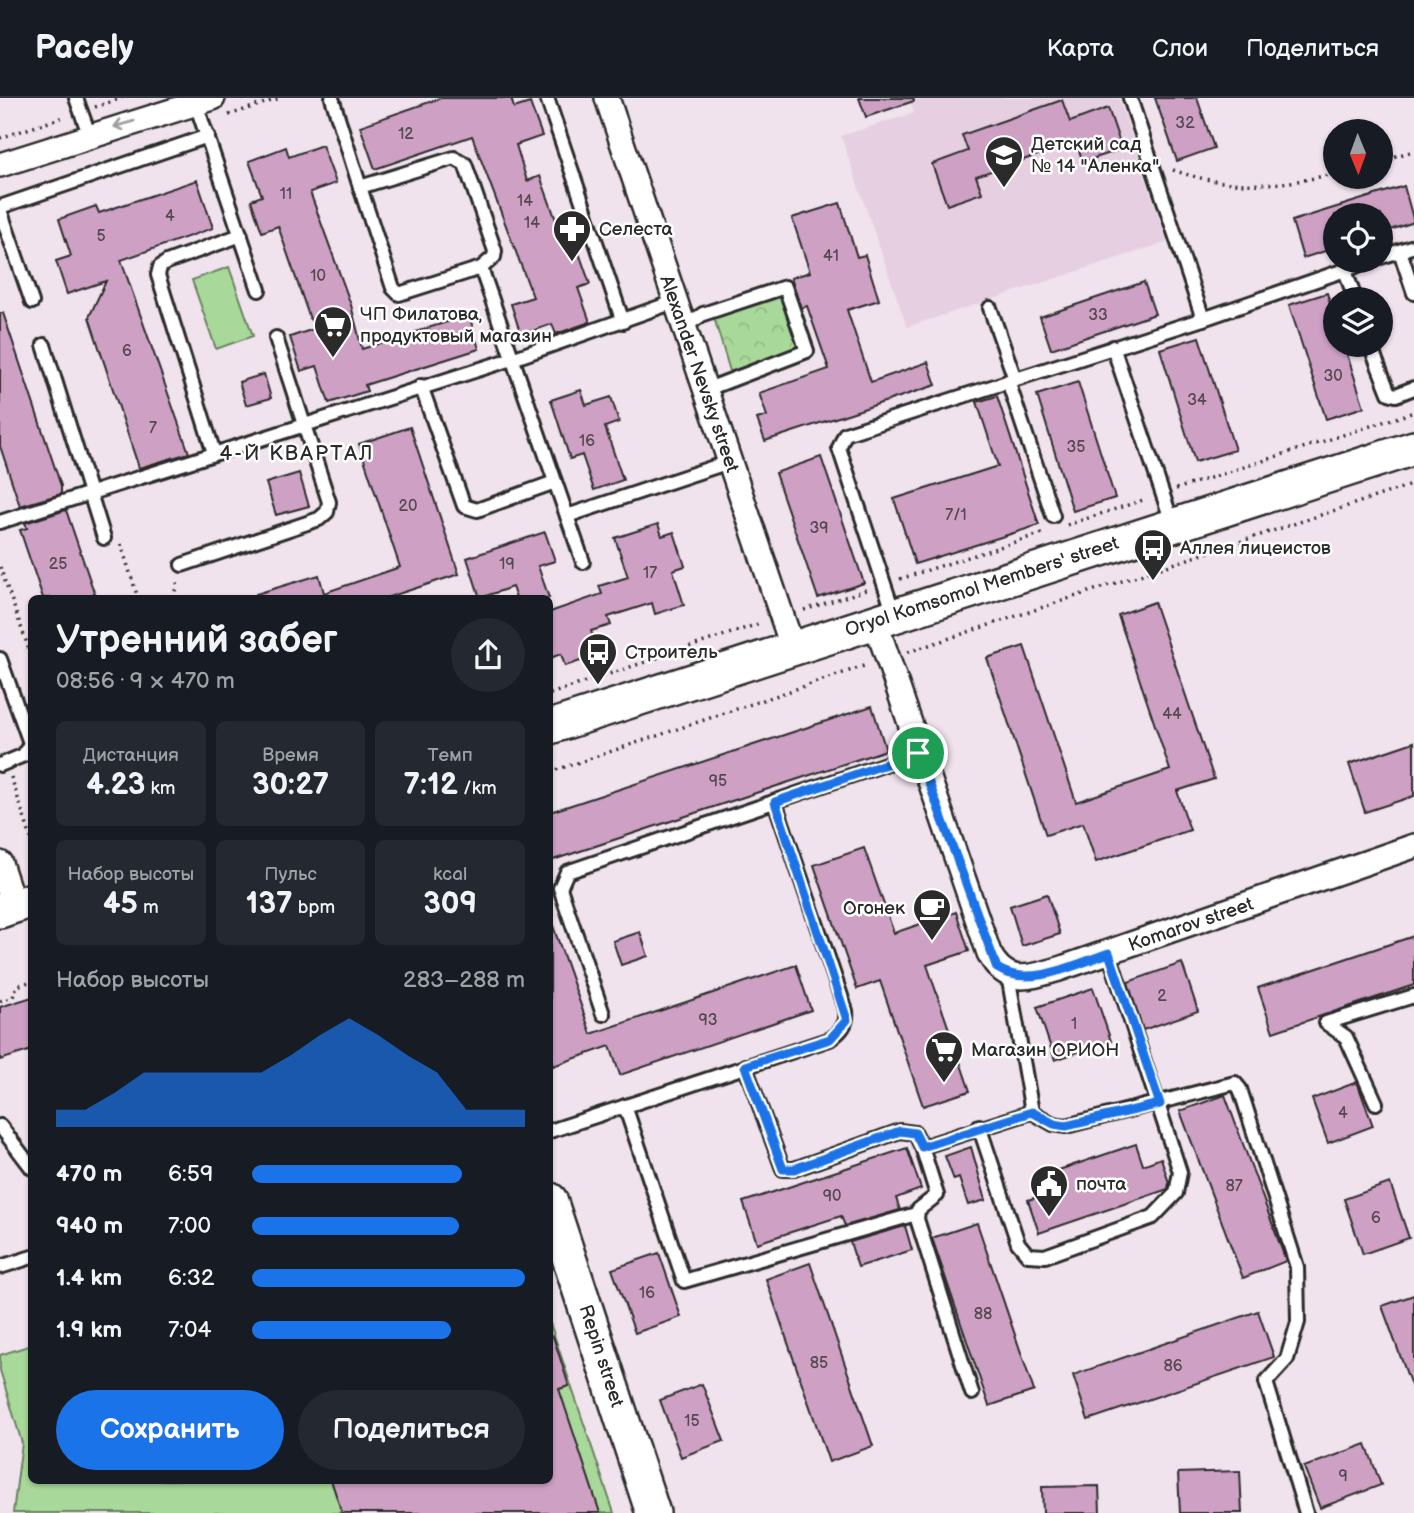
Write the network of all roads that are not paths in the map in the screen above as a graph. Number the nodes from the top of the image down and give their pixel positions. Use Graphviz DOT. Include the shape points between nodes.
graph roads {
  1 [pos="76,98"];
  2 [pos="547,98"];
  3 [pos="1130,98"];
  4 [pos="336,99"];
  5 [pos="204,101"];
  6 [pos="614,101"];
  7 [pos="89,134"];
  8 [pos="208,136"];
  9 [pos="0,165"];
  10 [pos="360,187"];
  11 [pos="0,208"];
  12 [pos="241,235"];
  13 [pos="1414,246"];
  14 [pos="1400,251"];
  15 [pos="1393,253"];
  16 [pos="481,268"];
  17 [pos="1336,273"];
  18 [pos="259,290"];
  19 [pos="1414,293"];
  20 [pos="32,302"];
  21 [pos="674,302"];
  22 [pos="990,308"];
  23 [pos="1203,319"];
  24 [pos="623,322"];
  25 [pos="683,328"];
  26 [pos="276,338"];
  27 [pos="44,345"];
  28 [pos="1113,346"];
  29 [pos="1375,357"];
  30 [pos="512,359"];
  31 [pos="1012,380"];
  32 [pos="421,386"];
  33 [pos="705,390"];
  34 [pos="1414,390"];
  35 [pos="303,424"];
  36 [pos="1414,448"];
  37 [pos="214,453"];
  38 [pos="729,462"];
  39 [pos="555,482"];
  40 [pos="91,492"];
  41 [pos="567,516"];
  42 [pos="1058,521"];
  43 [pos="0,522"];
  44 [pos="1173,526"];
  45 [pos="104,538"];
  46 [pos="583,562"];
  47 [pos="183,565"];
  48 [pos="885,606"];
  49 [pos="793,649"];
  50 [pos="0,659"];
  51 [pos="553,726"];
  52 [pos="28,737"];
  53 [pos="28,747"];
  54 [pos="918,753"];
  55 [pos="0,765"];
  56 [pos="775,802"];
  57 [pos="1414,846"];
  58 [pos="0,863"];
  59 [pos="15,906"];
  60 [pos="1109,953"];
  61 [pos="1008,975"];
  62 [pos="1414,996"];
  63 [pos="603,1014"];
  64 [pos="745,1066"];
  65 [pos="1376,1103"];
  66 [pos="1160,1104"];
  67 [pos="625,1106"];
  68 [pos="1032,1112"];
  69 [pos="0,1126"];
  70 [pos="979,1126"];
  71 [pos="553,1130"];
  72 [pos="922,1147"];
  73 [pos="28,1163"];
  74 [pos="553,1209"];
  75 [pos="916,1214"];
  76 [pos="28,1258"];
  77 [pos="0,1267"];
  78 [pos="972,1393"];
  79 [pos="653,1513"];
  80 [pos="1306,1513"];
  1 -- 7 [label="lane"];
  2 -- 24 [label="lane"];
  3 -- 23 [label="lane"];
  4 -- 10 [label="lane"];
  5 -- 7 [label="street, one-way"];
  5 -- 8 [label="lane"];
  6 -- 21 [label="street, Alexander Nevsky street"];
  7 -- 9 [label="street"];
  8 -- 11 [label="lane"];
  8 -- 12 [label="lane"];
  10 -- 16 [label="lane" via="393,288 399,294"];
  10 -- 16 [label="lane" via="460,159 495,251"];
  11 -- 20 [label="lane"];
  12 -- 18 [label="lane"];
  12 -- 37 [label="lane" via="167,261 158,275"];
  13 -- 14 [label="lane"];
  14 -- 15 [label="lane"];
  14 -- 19 [label="lane"];
  16 -- 30 [label="lane"];
  17 -- 23 [label="lane"];
  21 -- 24 [label="lane"];
  21 -- 25 [label="street, Alexander Nevsky street"];
  22 -- 31 [label="lane"];
  23 -- 28 [label="lane"];
  24 -- 30 [label="lane"];
  25 -- 33 [label="street, Alexander Nevsky street"];
  25 -- 33 [label="lane" via="703,314 785,288 807,352"];
  26 -- 35 [label="lane"];
  27 -- 40 [label="lane"];
  28 -- 31 [label="lane"];
  28 -- 44 [label="lane"];
  29 -- 34 [label="lane" via="1389,393"];
  30 -- 32 [label="lane"];
  30 -- 39 [label="lane"];
  31 -- 42 [label="lane"];
  31 -- 48 [label="lane" via="841,439 839,448"];
  32 -- 35 [label="lane"];
  32 -- 39 [label="lane" via="464,506 477,509"];
  33 -- 38 [label="street, Alexander Nevsky street"];
  35 -- 37 [label="lane"];
  35 -- 47 [label="lane" via="329,502 327,513"];
  36 -- 44 [label="street, Oryol Komsomol Members' street"];
  37 -- 40 [label="lane"];
  38 -- 41 [label="lane"];
  38 -- 49 [label="street, Alexander Nevsky street"];
  39 -- 41 [label="lane"];
  40 -- 43 [label="lane"];
  40 -- 45 [label="lane"];
  41 -- 46 [label="lane"];
  44 -- 48 [label="street, Oryol Komsomol Members' street"];
  48 -- 49 [label="street, Oryol Komsomol Members' street"];
  48 -- 54 [label="street" via="887,658"];
  49 -- 51 [label="street, Oryol Komsomol Members' street"];
  50 -- 52 [label="lane"];
  53 -- 55 [label="lane" via="24,755"];
  54 -- 56 [label="lane"];
  54 -- 61 [label="street" via="989,953 997,968"];
  56 -- 63 [label="lane" via="567,872 560,888"];
  56 -- 64 [label="lane" via="847,1020 830,1039"];
  57 -- 60 [label="street, Komarov street"];
  58 -- 59 [label="street"];
  60 -- 61 [label="street, Komarov street" via="1037,975"];
  60 -- 66 [label="lane"];
  61 -- 68 [label="lane"];
  62 -- 65 [label="lane" via="1326,1023 1346,1037"];
  64 -- 67 [label="lane"];
  64 -- 72 [label="lane" via="783,1169 900,1131 915,1133"];
  66 -- 68 [label="lane" via="1066,1126"];
  66 -- 70 [label="lane" via="1180,1172 1176,1193 1153,1217 1045,1256 1028,1255 1018,1243"];
  66 -- 80 [label="lane" via="1228,1083 1240,1089 1297,1267 1298,1322 1287,1359 1266,1382"];
  67 -- 71 [label="lane"];
  67 -- 75 [label="lane" via="684,1281"];
  68 -- 70 [label="lane"];
  69 -- 73 [label="lane"];
  70 -- 72 [label="lane"];
  72 -- 75 [label="lane" via="937,1195"];
  74 -- 79 [label="street, Repin street"];
  75 -- 78 [label="lane"];
  76 -- 77 [label="lane"];
}
